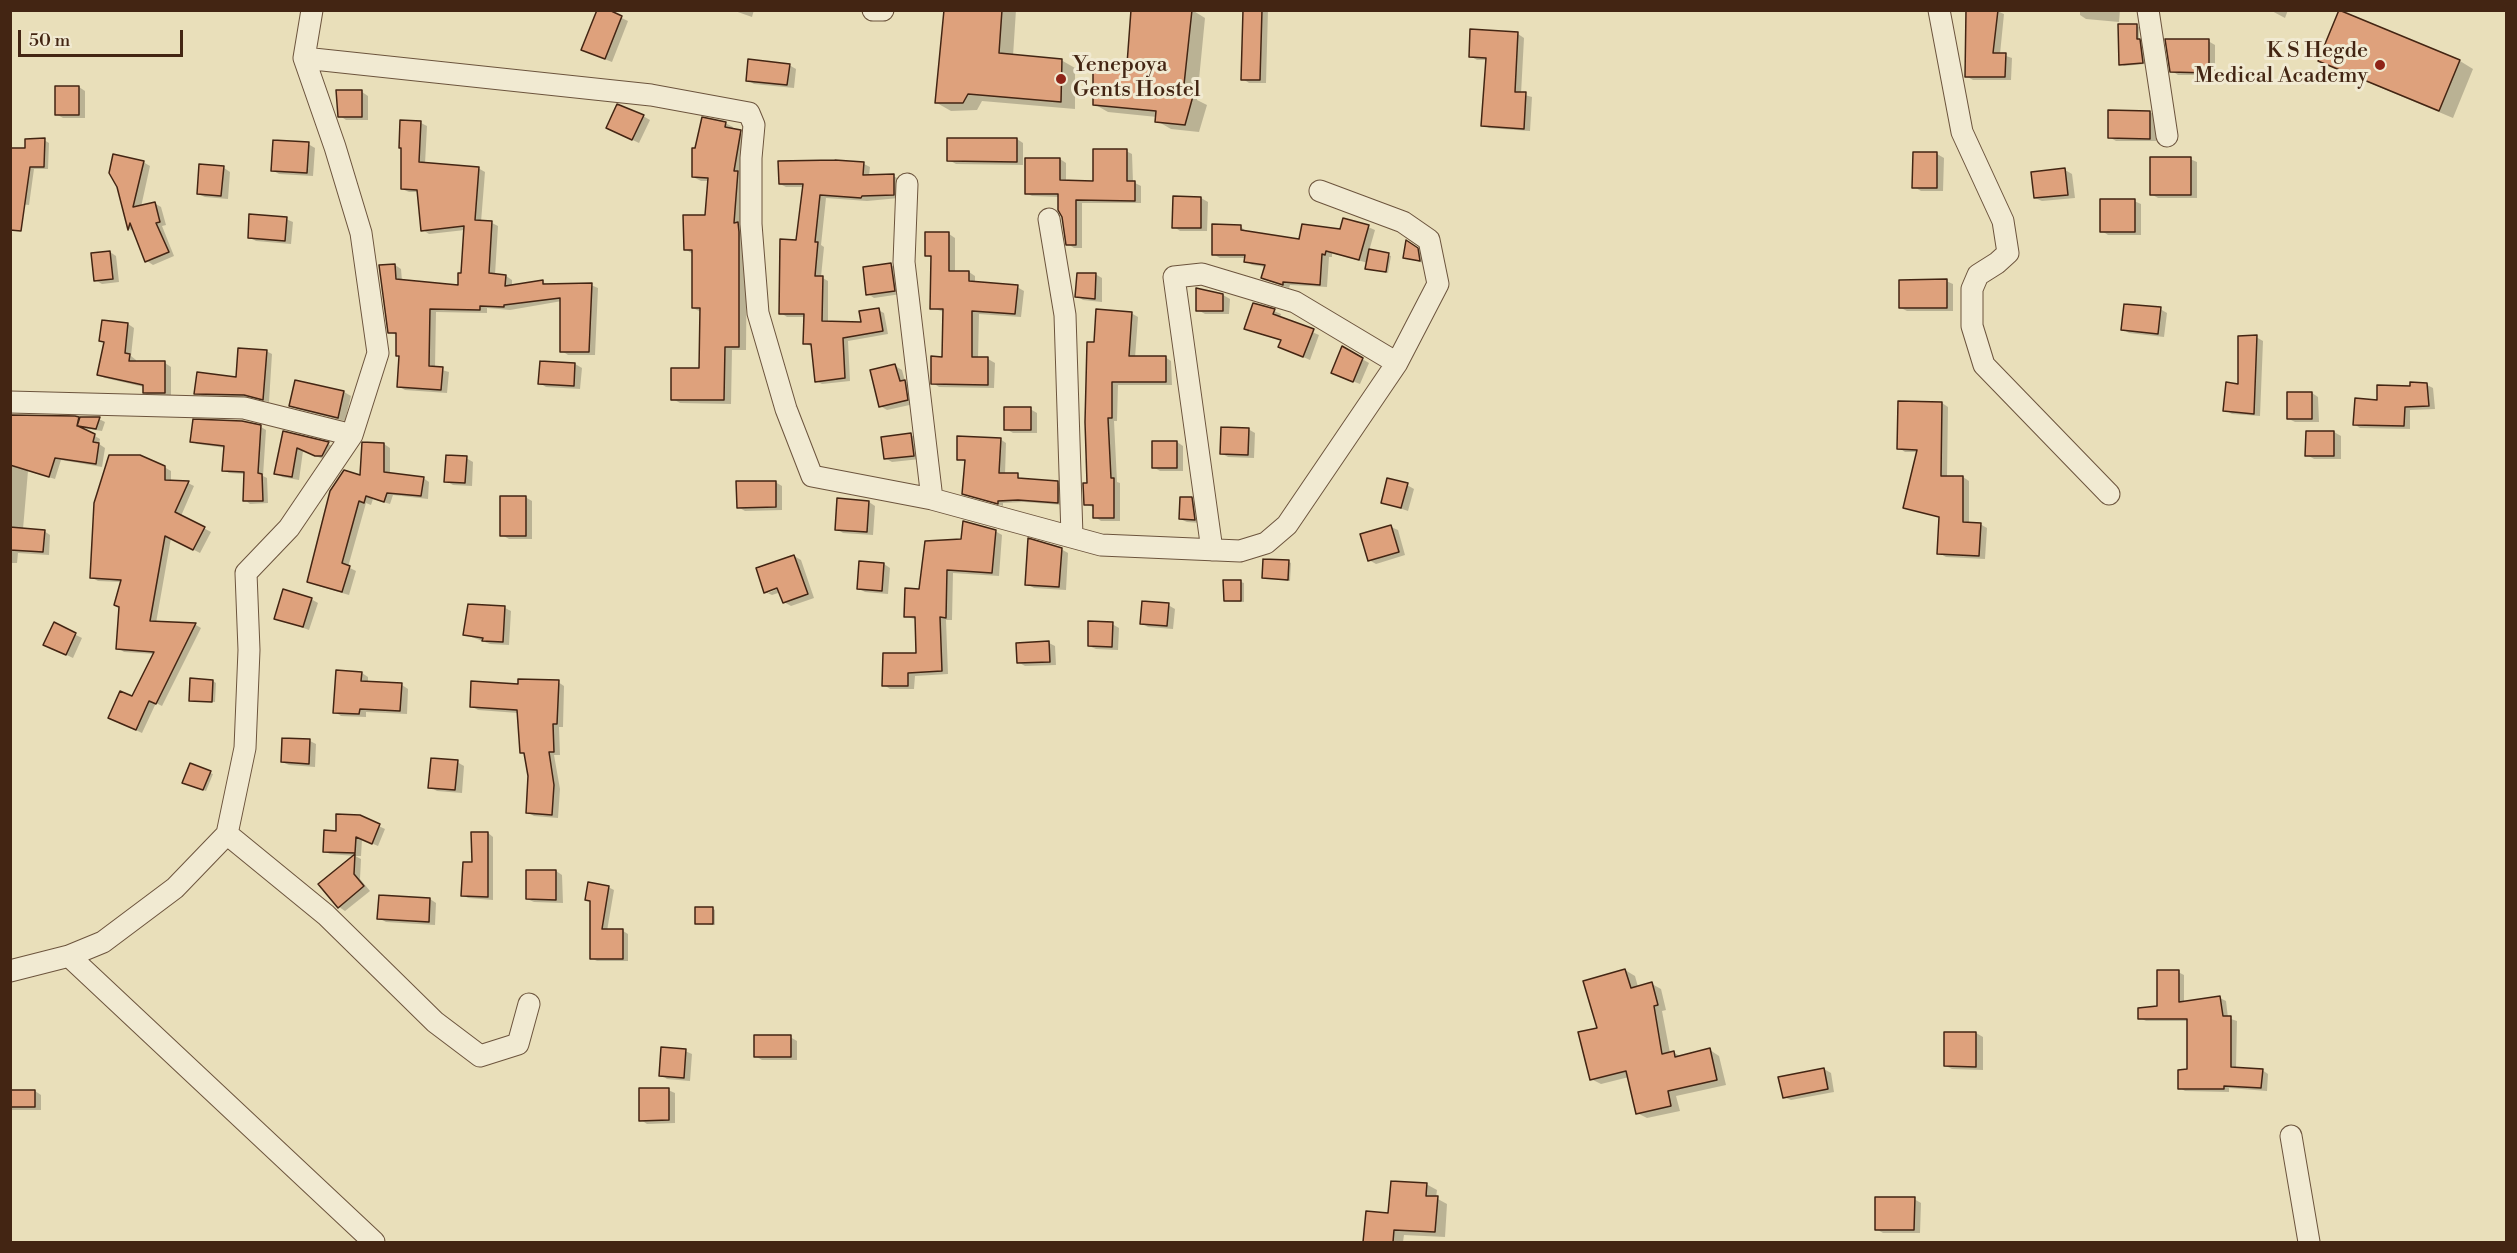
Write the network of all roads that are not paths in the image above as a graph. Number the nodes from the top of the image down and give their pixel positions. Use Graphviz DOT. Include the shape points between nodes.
graph roads {
  1 [pos="312,10"];
  2 [pos="873,10"];
  3 [pos="883,10"];
  4 [pos="1939,10"];
  5 [pos="2148,10"];
  6 [pos="304,58"];
  7 [pos="2167,136"];
  8 [pos="907,184"];
  9 [pos="1320,191"];
  10 [pos="1049,219"];
  11 [pos="1397,363"];
  12 [pos="10,402"];
  13 [pos="352,435"];
  14 [pos="2109,494"];
  15 [pos="932,499"];
  16 [pos="1072,536"];
  17 [pos="1212,550"];
  18 [pos="227,834"];
  19 [pos="69,956"];
  20 [pos="10,971"];
  21 [pos="529,1004"];
  22 [pos="2291,1136"];
  23 [pos="374,1242"];
  24 [pos="2309,1242"];
  1 -- 6 [label="street"];
  2 -- 3 [label="street"];
  4 -- 14 [label="street" via="1962,132 2003,221 2008,253 1978,275 1972,289 1972,326 1984,365"];
  5 -- 7 [label="street"];
  6 -- 13 [label="street" via="361,233 378,353"];
  6 -- 15 [label="street" via="651,95 749,113 754,125 751,224 758,313 786,409 812,476"];
  8 -- 15 [label="street" via="904,262"];
  9 -- 11 [label="street" via="1403,222 1430,240 1438,284"];
  10 -- 16 [label="street" via="1065,315"];
  11 -- 17 [label="street" via="1287,525 1266,543 1240,551"];
  11 -- 17 [label="street" via="1295,302 1202,274 1174,277"];
  12 -- 13 [label="street" via="244,408"];
  13 -- 18 [label="street" via="289,528 246,573 249,650 245,748"];
  15 -- 16 [label="street"];
  16 -- 17 [label="street" via="1101,545"];
  18 -- 19 [label="street" via="175,888 104,942"];
  18 -- 21 [label="street" via="326,915 435,1022 480,1056 518,1044"];
  19 -- 20 [label="street"];
  19 -- 23 [label="street"];
  22 -- 24 [label="street"];
}
